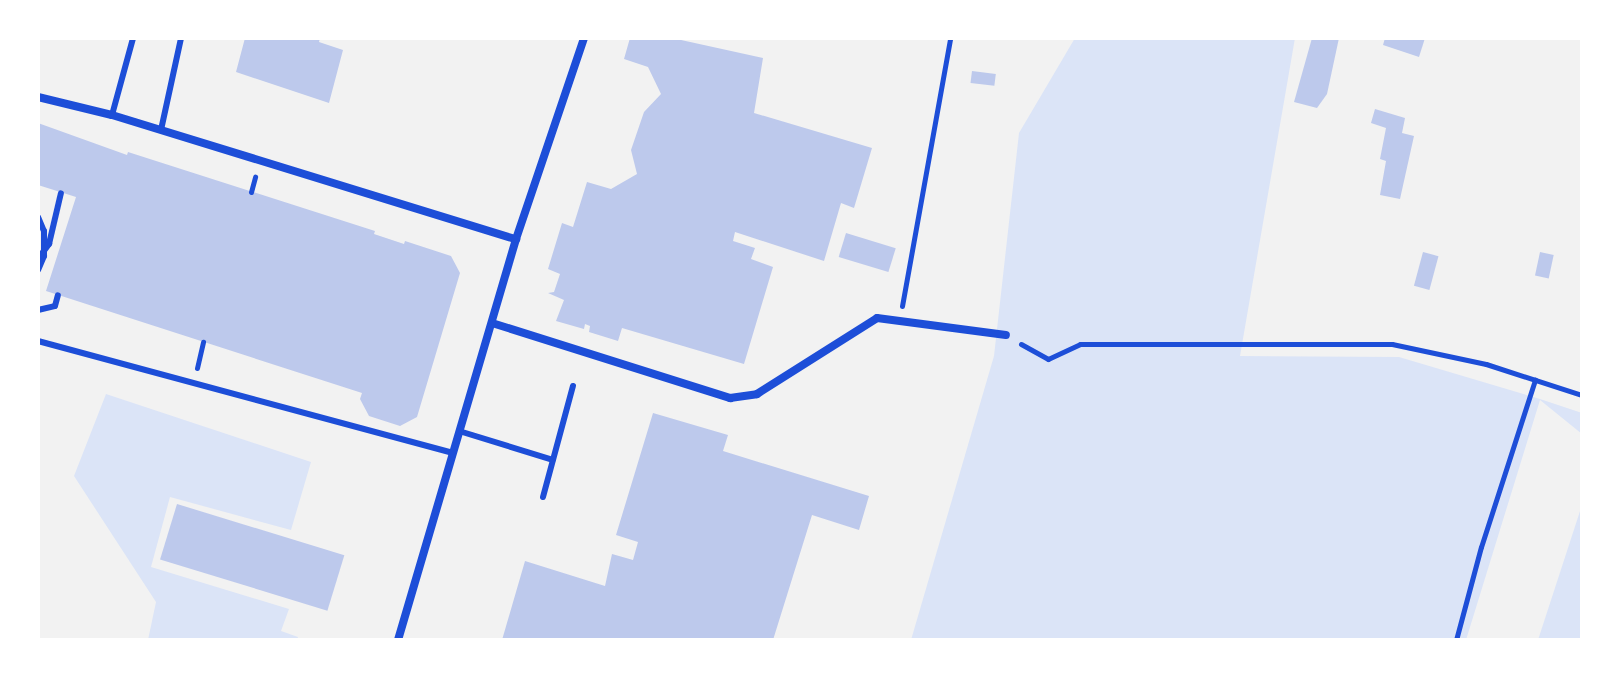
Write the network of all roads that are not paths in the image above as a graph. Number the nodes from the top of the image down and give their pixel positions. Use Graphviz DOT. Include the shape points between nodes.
graph roads {
  1 [pos="133,38"];
  2 [pos="181,38"];
  3 [pos="584,38"];
  4 [pos="38,97"];
  5 [pos="112,115"];
  6 [pos="161,130"];
  7 [pos="61,193"];
  8 [pos="38,217"];
  9 [pos="516,239"];
  10 [pos="38,259"];
  11 [pos="38,270"];
  12 [pos="58,295"];
  13 [pos="38,310"];
  14 [pos="492,323"];
  15 [pos="1006,335"];
  16 [pos="38,341"];
  17 [pos="573,386"];
  18 [pos="459,431"];
  19 [pos="453,453"];
  20 [pos="553,460"];
  21 [pos="543,497"];
  22 [pos="398,640"];
  1 -- 5 [label="lane"];
  2 -- 6 [label="lane"];
  3 -- 9 [label="street"];
  4 -- 5 [label="street"];
  5 -- 6 [label="street"];
  6 -- 9 [label="street"];
  7 -- 10 [label="lane" via="49,244"];
  8 -- 11 [label="lane" via="44,231"];
  9 -- 14 [label="street"];
  12 -- 13 [label="lane" via="55,306"];
  14 -- 15 [label="street" via="730,398 757,394 877,318"];
  14 -- 18 [label="street"];
  16 -- 19 [label="lane"];
  17 -- 20 [label="lane"];
  18 -- 19 [label="street"];
  18 -- 20 [label="lane"];
  19 -- 22 [label="street"];
  20 -- 21 [label="lane"];
}
